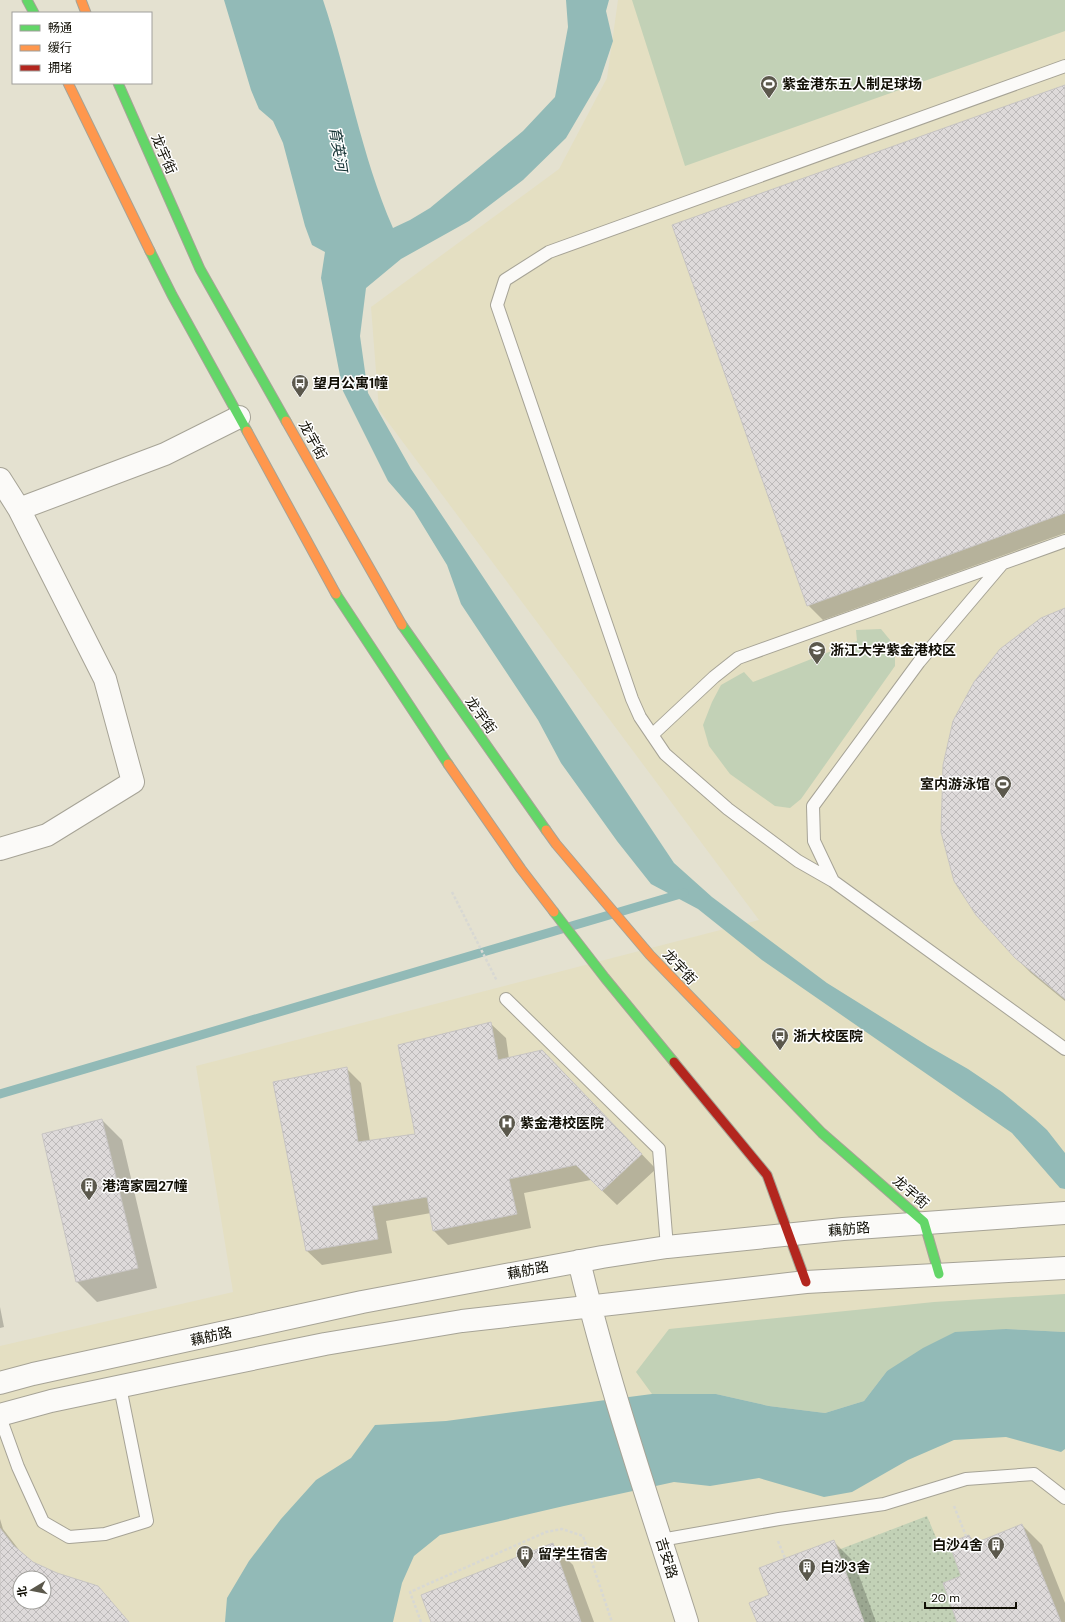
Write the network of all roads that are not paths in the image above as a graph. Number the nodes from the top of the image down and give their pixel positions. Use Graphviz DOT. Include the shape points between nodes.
graph roads {
  1 [pos="28,0"];
  2 [pos="81,0"];
  3 [pos="34,12"];
  4 [pos="86,12"];
  5 [pos="1065,66"];
  6 [pos="68,84"];
  7 [pos="118,84"];
  8 [pos="239,417"];
  9 [pos="0,479"];
  10 [pos="19,509"];
  11 [pos="1065,541"];
  12 [pos="1003,563"];
  13 [pos="652,735"];
  14 [pos="0,849"];
  15 [pos="833,882"];
  16 [pos="506,999"];
  17 [pos="1065,1049"];
  18 [pos="1065,1213"];
  19 [pos="924,1222"];
  20 [pos="789,1235"];
  21 [pos="667,1247"];
  22 [pos="579,1261"];
  23 [pos="1065,1268"];
  24 [pos="939,1274"];
  25 [pos="806,1282"];
  26 [pos="590,1306"];
  27 [pos="0,1383"];
  28 [pos="120,1387"];
  29 [pos="0,1416"];
  30 [pos="1065,1498"];
  31 [pos="661,1540"];
  32 [pos="687,1622"];
  1 -- 3 [label="street"];
  2 -- 4 [label="street"];
  5 -- 13 [label="lane" via="549,252 505,280 497,305 632,699"];
  6 -- 8 [label="street" via="172,295"];
  7 -- 19 [label="street, 龙宇街" via="200,269 407,634 556,844 650,955 822,1133"];
  8 -- 10 [label="street" via="165,454"];
  8 -- 20 [label="street" via="339,599 439,749 521,868 605,978 767,1175"];
  9 -- 10 [label="street"];
  10 -- 14 [label="street" via="105,679 133,782 47,836"];
  11 -- 12 [label="lane"];
  12 -- 13 [label="lane" via="738,658 714,676"];
  12 -- 15 [label="lane" via="919,662 813,806 814,841"];
  13 -- 15 [label="lane" via="665,754 728,809 798,861"];
  15 -- 17 [label="lane"];
  16 -- 21 [label="lane" via="659,1149"];
  18 -- 19 [label="street, 藕舫路"];
  19 -- 20 [label="street, 藕舫路"];
  19 -- 24 [label="street, 龙宇街"];
  20 -- 21 [label="street, 藕舫路"];
  20 -- 25 [label="street"];
  21 -- 22 [label="street, 藕舫路"];
  22 -- 26 [label="street, 吉安路"];
  22 -- 27 [label="street, 藕舫路" via="362,1302"];
  23 -- 24 [label="street"];
  24 -- 25 [label="street"];
  25 -- 26 [label="street"];
  26 -- 28 [label="street" via="454,1322 326,1344"];
  26 -- 31 [label="street, 吉安路"];
  28 -- 29 [label="street" via="51,1401"];
  28 -- 29 [label="lane" via="147,1521 105,1534 69,1538 43,1522 18,1467"];
  30 -- 31 [label="lane" via="1034,1474 966,1479 884,1504"];
  31 -- 32 [label="street, 吉安路"];
}
